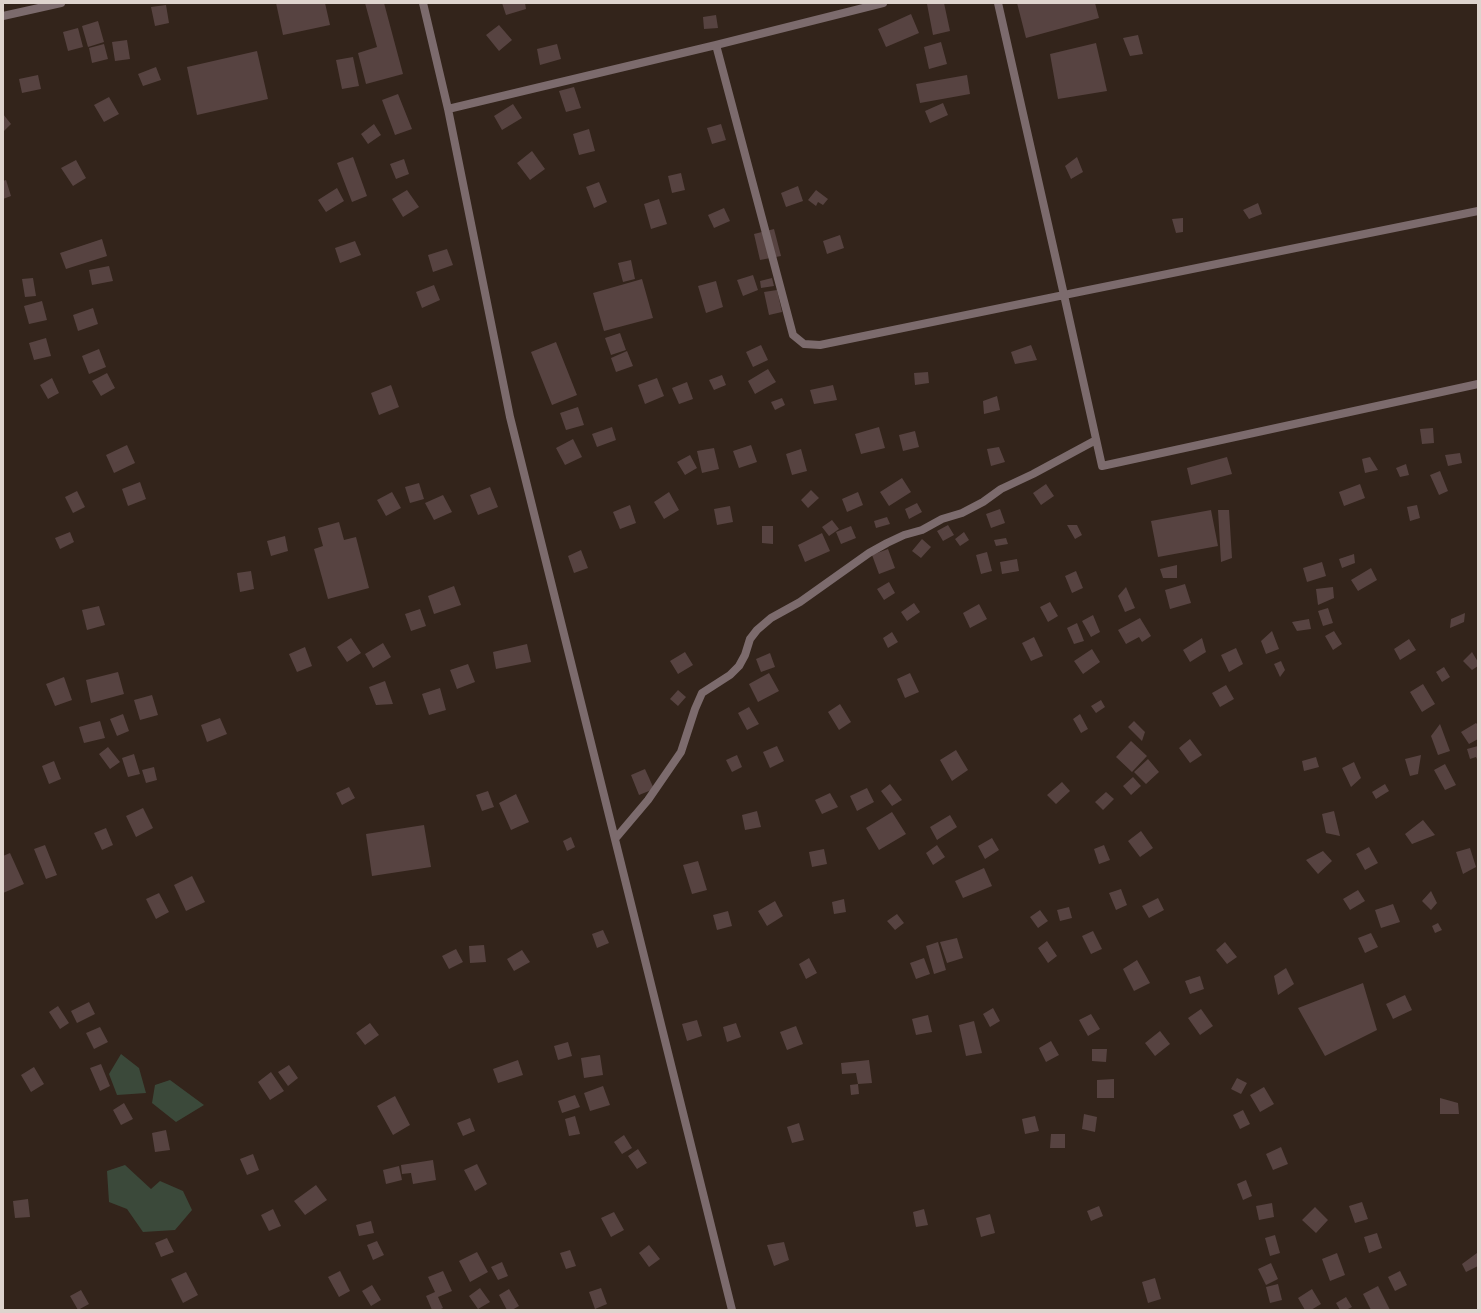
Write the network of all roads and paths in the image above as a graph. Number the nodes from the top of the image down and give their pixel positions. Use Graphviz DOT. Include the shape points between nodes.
graph roads {
  1 [pos="61,3"];
  2 [pos="423,3"];
  3 [pos="883,3"];
  4 [pos="998,3"];
  5 [pos="3,16"];
  6 [pos="716,45"];
  7 [pos="448,109"];
  8 [pos="1478,212"];
  9 [pos="1064,295"];
  10 [pos="1478,384"];
  11 [pos="1096,440"];
  12 [pos="614,838"];
  13 [pos="732,1310"];
  1 -- 5 [label="street"];
  2 -- 7 [label="street"];
  3 -- 6 [label="street"];
  4 -- 9 [label="street"];
  6 -- 7 [label="street"];
  6 -- 9 [label="street" via="793,335 804,344 820,345"];
  7 -- 12 [label="street" via="510,417"];
  8 -- 9 [label="street"];
  9 -- 11 [label="street"];
  10 -- 11 [label="street" via="1102,466"];
  11 -- 12 [label="street" via="962,513 887,543 800,602 771,618 750,639 739,666 702,693 681,752 648,800"];
  12 -- 13 [label="street"];
}
